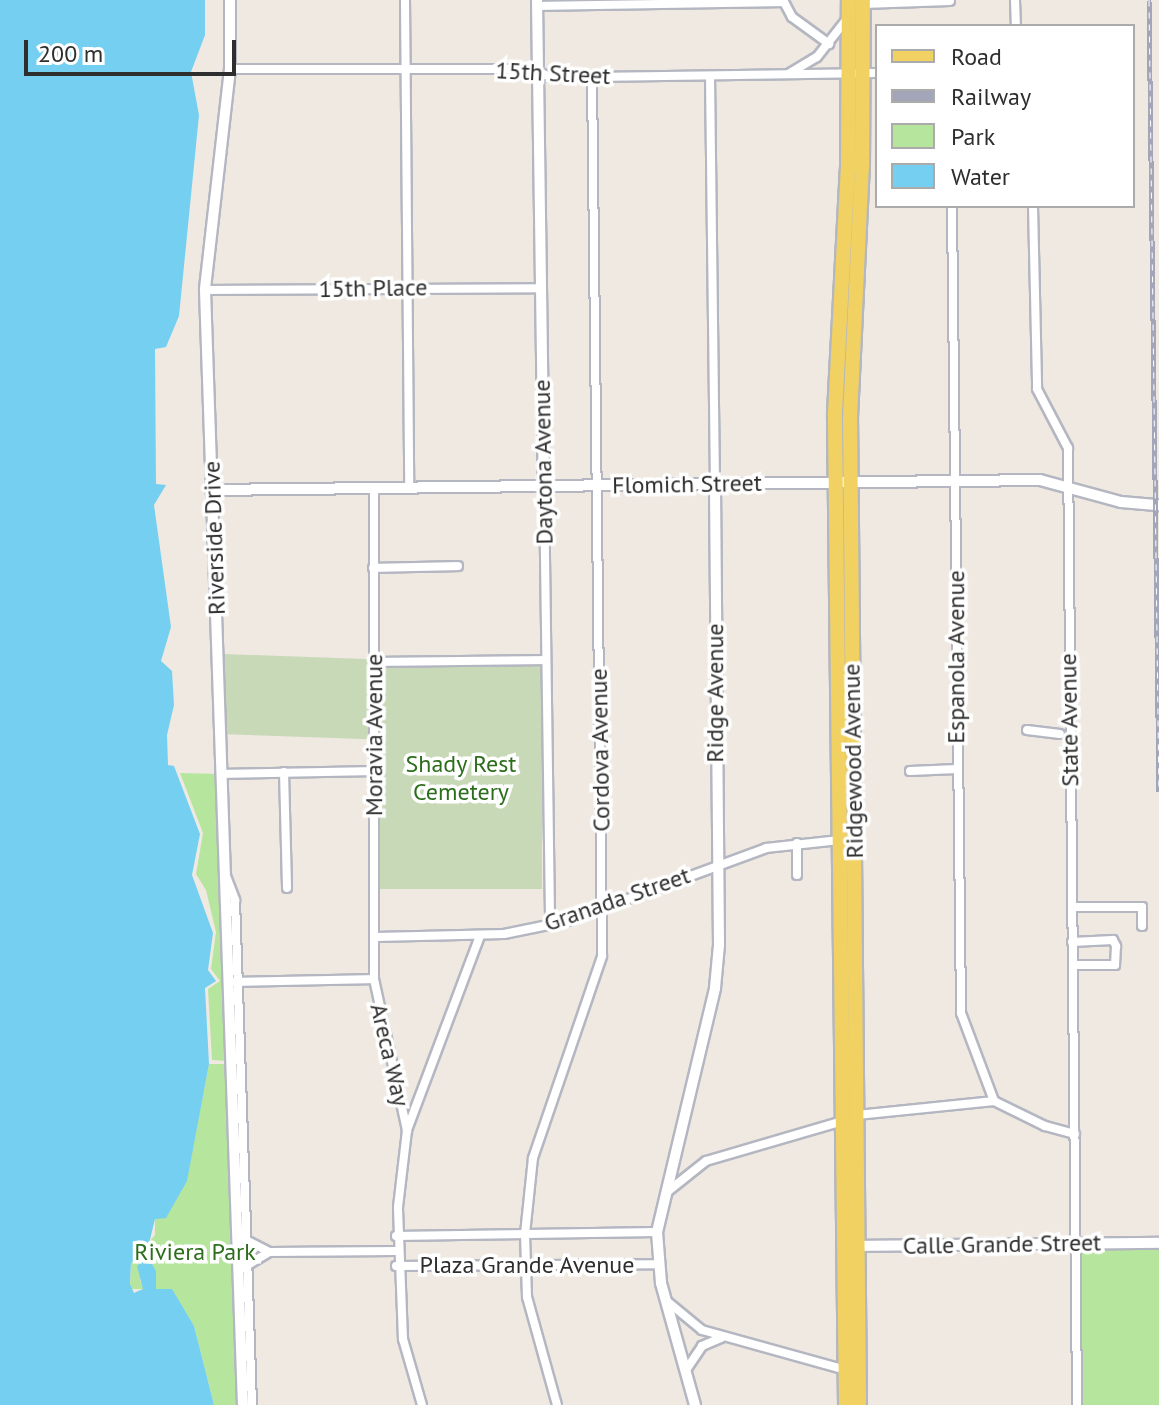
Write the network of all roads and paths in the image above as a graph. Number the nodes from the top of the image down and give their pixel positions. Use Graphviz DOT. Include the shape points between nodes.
graph roads {
  1 [pos="230,0"];
  2 [pos="405,0"];
  3 [pos="1015,0"];
  4 [pos="783,1"];
  5 [pos="858,1"];
  6 [pos="950,1"];
  7 [pos="537,3"];
  8 [pos="849,16"];
  9 [pos="1016,24"];
  10 [pos="829,44"];
  11 [pos="230,69"];
  12 [pos="405,71"];
  13 [pos="539,73"];
  14 [pos="787,74"];
  15 [pos="863,74"];
  16 [pos="710,76"];
  17 [pos="592,77"];
  18 [pos="952,208"];
  19 [pos="1033,208"];
  20 [pos="406,287"];
  21 [pos="541,288"];
  22 [pos="205,290"];
  23 [pos="955,481"];
  24 [pos="842,482"];
  25 [pos="715,484"];
  26 [pos="1066,484"];
  27 [pos="544,486"];
  28 [pos="596,486"];
  29 [pos="409,488"];
  30 [pos="211,490"];
  31 [pos="374,490"];
  32 [pos="1159,505"];
  33 [pos="458,566"];
  34 [pos="373,568"];
  35 [pos="545,660"];
  36 [pos="376,662"];
  37 [pos="1027,730"];
  38 [pos="1060,734"];
  39 [pos="957,769"];
  40 [pos="373,771"];
  41 [pos="910,771"];
  42 [pos="284,772"];
  43 [pos="222,774"];
  44 [pos="846,840"];
  45 [pos="797,843"];
  46 [pos="718,864"];
  47 [pos="797,875"];
  48 [pos="287,888"];
  49 [pos="1072,907"];
  50 [pos="602,909"];
  51 [pos="550,924"];
  52 [pos="1142,926"];
  53 [pos="480,936"];
  54 [pos="376,937"];
  55 [pos="1072,942"];
  56 [pos="1073,965"];
  57 [pos="374,979"];
  58 [pos="232,982"];
  59 [pos="994,1101"];
  60 [pos="850,1118"];
  61 [pos="407,1130"];
  62 [pos="1075,1134"];
  63 [pos="666,1193"];
  64 [pos="657,1232"];
  65 [pos="525,1234"];
  66 [pos="396,1236"];
  67 [pos="242,1238"];
  68 [pos="1075,1242"];
  69 [pos="1159,1243"];
  70 [pos="851,1246"];
  71 [pos="396,1251"];
  72 [pos="269,1252"];
  73 [pos="658,1264"];
  74 [pos="396,1266"];
  75 [pos="526,1266"];
  76 [pos="243,1268"];
  77 [pos="667,1301"];
  78 [pos="722,1338"];
  79 [pos="846,1370"];
  80 [pos="685,1371"];
  81 [pos="243,1405"];
  82 [pos="252,1405"];
  83 [pos="422,1405"];
  84 [pos="557,1405"];
  85 [pos="695,1405"];
  86 [pos="846,1405"];
  87 [pos="859,1405"];
  88 [pos="1077,1405"];
  1 -- 11 [label="street, Riverside Drive"];
  2 -- 12 [label="street"];
  3 -- 9 [label="street"];
  4 -- 7 [label="street"];
  4 -- 10 [label="street" via="792,17"];
  5 -- 6 [label="street"];
  5 -- 8 [label="main road"];
  5 -- 15 [label="main road"];
  7 -- 13 [label="street, Daytona Avenue"];
  8 -- 10 [label="street"];
  8 -- 15 [label="main road"];
  10 -- 14 [label="street"];
  11 -- 12 [label="street, 15th Street"];
  11 -- 22 [label="street, Riverside Drive"];
  12 -- 13 [label="street, 15th Street"];
  12 -- 20 [label="street"];
  13 -- 17 [label="street, 15th Street"];
  13 -- 21 [label="street, Daytona Avenue"];
  14 -- 15 [label="street, 15th Street"];
  14 -- 16 [label="street, 15th Street"];
  15 -- 24 [label="main road, Ridgewood Avenue"];
  15 -- 24 [label="main road, Ridgewood Avenue" via="849,128"];
  16 -- 17 [label="street, 15th Street"];
  16 -- 25 [label="street, Ridge Avenue"];
  17 -- 28 [label="street, Cordova Avenue"];
  18 -- 23 [label="street, Espanola Avenue"];
  19 -- 26 [label="street, State Avenue" via="1037,389 1068,448"];
  20 -- 21 [label="street, 15th Place"];
  20 -- 22 [label="street, 15th Place"];
  20 -- 29 [label="street"];
  21 -- 27 [label="street, Daytona Avenue"];
  22 -- 30 [label="street, Riverside Drive"];
  23 -- 24 [label="street, Flomich Street"];
  23 -- 26 [label="street, Flomich Street"];
  23 -- 39 [label="street, Espanola Avenue"];
  24 -- 25 [label="street, Flomich Street"];
  24 -- 44 [label="main road, Ridgewood Avenue"];
  25 -- 28 [label="street, Flomich Street"];
  25 -- 46 [label="street, Ridge Avenue"];
  26 -- 32 [label="street, Flomich Street" via="1121,502"];
  26 -- 49 [label="street, State Avenue"];
  27 -- 28 [label="street, Flomich Street"];
  27 -- 29 [label="street, Flomich Street"];
  27 -- 35 [label="street, Daytona Avenue"];
  28 -- 50 [label="street, Cordova Avenue"];
  29 -- 31 [label="street, Flomich Street"];
  30 -- 31 [label="street, Flomich Street"];
  30 -- 43 [label="street, Riverside Drive"];
  31 -- 34 [label="street, Moravia Avenue"];
  33 -- 34 [label="street"];
  34 -- 36 [label="street, Moravia Avenue"];
  35 -- 36 [label="street"];
  35 -- 51 [label="street, Daytona Avenue"];
  36 -- 40 [label="street, Moravia Avenue"];
  37 -- 38 [label="street"];
  39 -- 41 [label="street"];
  39 -- 59 [label="street, Espanola Avenue" via="961,1016"];
  40 -- 42 [label="street"];
  40 -- 54 [label="street, Moravia Avenue"];
  42 -- 43 [label="street"];
  42 -- 48 [label="street"];
  43 -- 58 [label="street, Riverside Drive"];
  44 -- 45 [label="street, Granada Street"];
  44 -- 60 [label="main road, Ridgewood Avenue"];
  45 -- 46 [label="street, Granada Street"];
  45 -- 47 [label="street"];
  46 -- 50 [label="street, Granada Street"];
  46 -- 63 [label="street, Ridge Avenue" via="715,988"];
  49 -- 52 [label="street" via="1142,907"];
  49 -- 55 [label="street, State Avenue"];
  50 -- 51 [label="street, Granada Street"];
  50 -- 65 [label="street, Cordova Avenue" via="599,968 533,1158"];
  51 -- 53 [label="street, Granada Street"];
  53 -- 54 [label="street, Granada Street"];
  53 -- 61 [label="street"];
  54 -- 57 [label="street, Moravia Avenue"];
  55 -- 56 [label="street, State Avenue"];
  55 -- 56 [label="street" via="1113,940 1116,946 1115,965"];
  56 -- 62 [label="street, State Avenue"];
  57 -- 58 [label="street"];
  57 -- 61 [label="street, Areca Way"];
  58 -- 67 [label="street"];
  58 -- 67 [label="street, Riverside Drive" via="231,1077"];
  59 -- 60 [label="street"];
  59 -- 62 [label="street"];
  60 -- 63 [label="street" via="706,1161"];
  60 -- 70 [label="main road, Ridgewood Avenue"];
  61 -- 66 [label="street"];
  62 -- 68 [label="street, State Avenue"];
  63 -- 64 [label="street, Ridge Avenue"];
  64 -- 65 [label="street, Plaza Grande Avenue"];
  64 -- 73 [label="street, Ridge Avenue"];
  65 -- 66 [label="street, Plaza Grande Avenue"];
  65 -- 75 [label="street, Cordova Avenue"];
  66 -- 71 [label="street"];
  67 -- 72 [label="street, Plaza Grande Avenue"];
  67 -- 76 [label="street"];
  67 -- 76 [label="street, Riverside Drive" via="237,1253"];
  68 -- 69 [label="street, Calle Grande Street"];
  68 -- 70 [label="street, Calle Grande Street"];
  68 -- 88 [label="street, State Avenue"];
  70 -- 79 [label="main road, Ridgewood Avenue"];
  70 -- 87 [label="main road, Ridgewood Avenue"];
  71 -- 72 [label="street, Plaza Grande Avenue"];
  71 -- 74 [label="street"];
  72 -- 76 [label="street"];
  73 -- 75 [label="street, Plaza Grande Avenue"];
  73 -- 77 [label="street, Ridge Avenue"];
  74 -- 75 [label="street, Plaza Grande Avenue"];
  74 -- 83 [label="street" via="403,1339"];
  75 -- 84 [label="street, Cordova Avenue" via="533,1332"];
  76 -- 81 [label="street, Riverside Drive"];
  76 -- 82 [label="street"];
  77 -- 78 [label="street" via="689,1323"];
  77 -- 80 [label="street, Ridge Avenue"];
  78 -- 79 [label="street"];
  78 -- 80 [label="street" via="702,1346"];
  79 -- 86 [label="main road, Ridgewood Avenue"];
  80 -- 85 [label="street, Ridge Avenue"];
}
